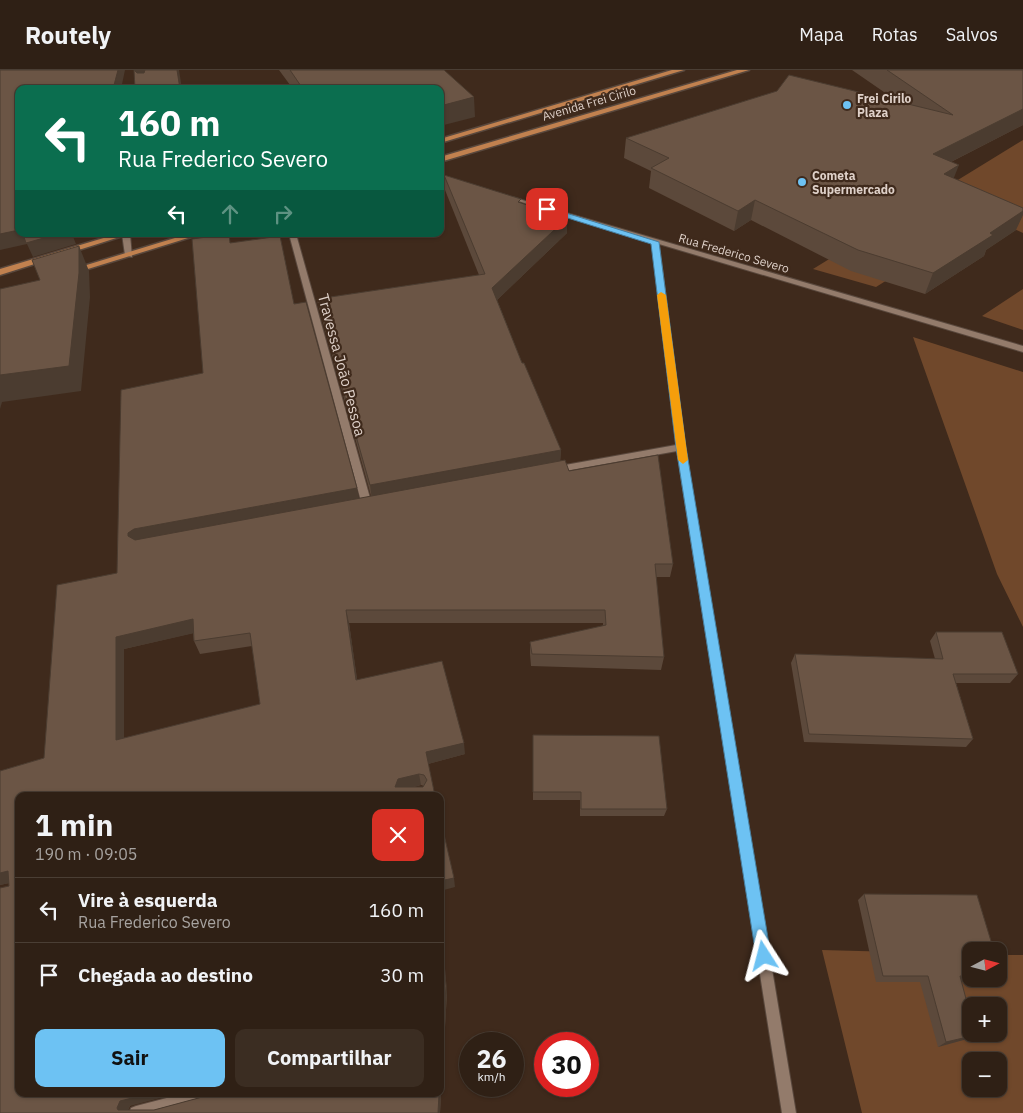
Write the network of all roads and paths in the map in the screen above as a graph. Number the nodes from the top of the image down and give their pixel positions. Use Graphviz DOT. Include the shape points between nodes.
graph roads {
  1 [pos="680,70"];
  2 [pos="745,70"];
  3 [pos="444,140"];
  4 [pos="444,159"];
  5 [pos="505,196"];
  6 [pos="116,237"];
  7 [pos="126,237"];
  8 [pos="187,237"];
  9 [pos="293,237"];
  10 [pos="655,242"];
  11 [pos="129,255"];
  12 [pos="0,272"];
  13 [pos="67,273"];
  14 [pos="1023,349"];
  15 [pos="681,447"];
  16 [pos="544,472"];
  17 [pos="367,505"];
  18 [pos="197,1097"];
  19 [pos="136,1113"];
  20 [pos="789,1113"];
  1 -- 3 [label="main road, Avenida Frei Cirilo"];
  2 -- 4 [label="main road, Avenida Frei Cirilo"];
  5 -- 10 [label="street, Rua Frederico Severo"];
  6 -- 12 [label="main road"];
  7 -- 11 [label="street"];
  8 -- 11 [label="main road"];
  9 -- 17 [label="street, Travessa João Pessoa"];
  10 -- 14 [label="street, Rua Frederico Severo"];
  10 -- 15 [label="street"];
  11 -- 13 [label="main road"];
  15 -- 16 [label="street"];
  15 -- 20 [label="street"];
  18 -- 19 [label="street"];
}
